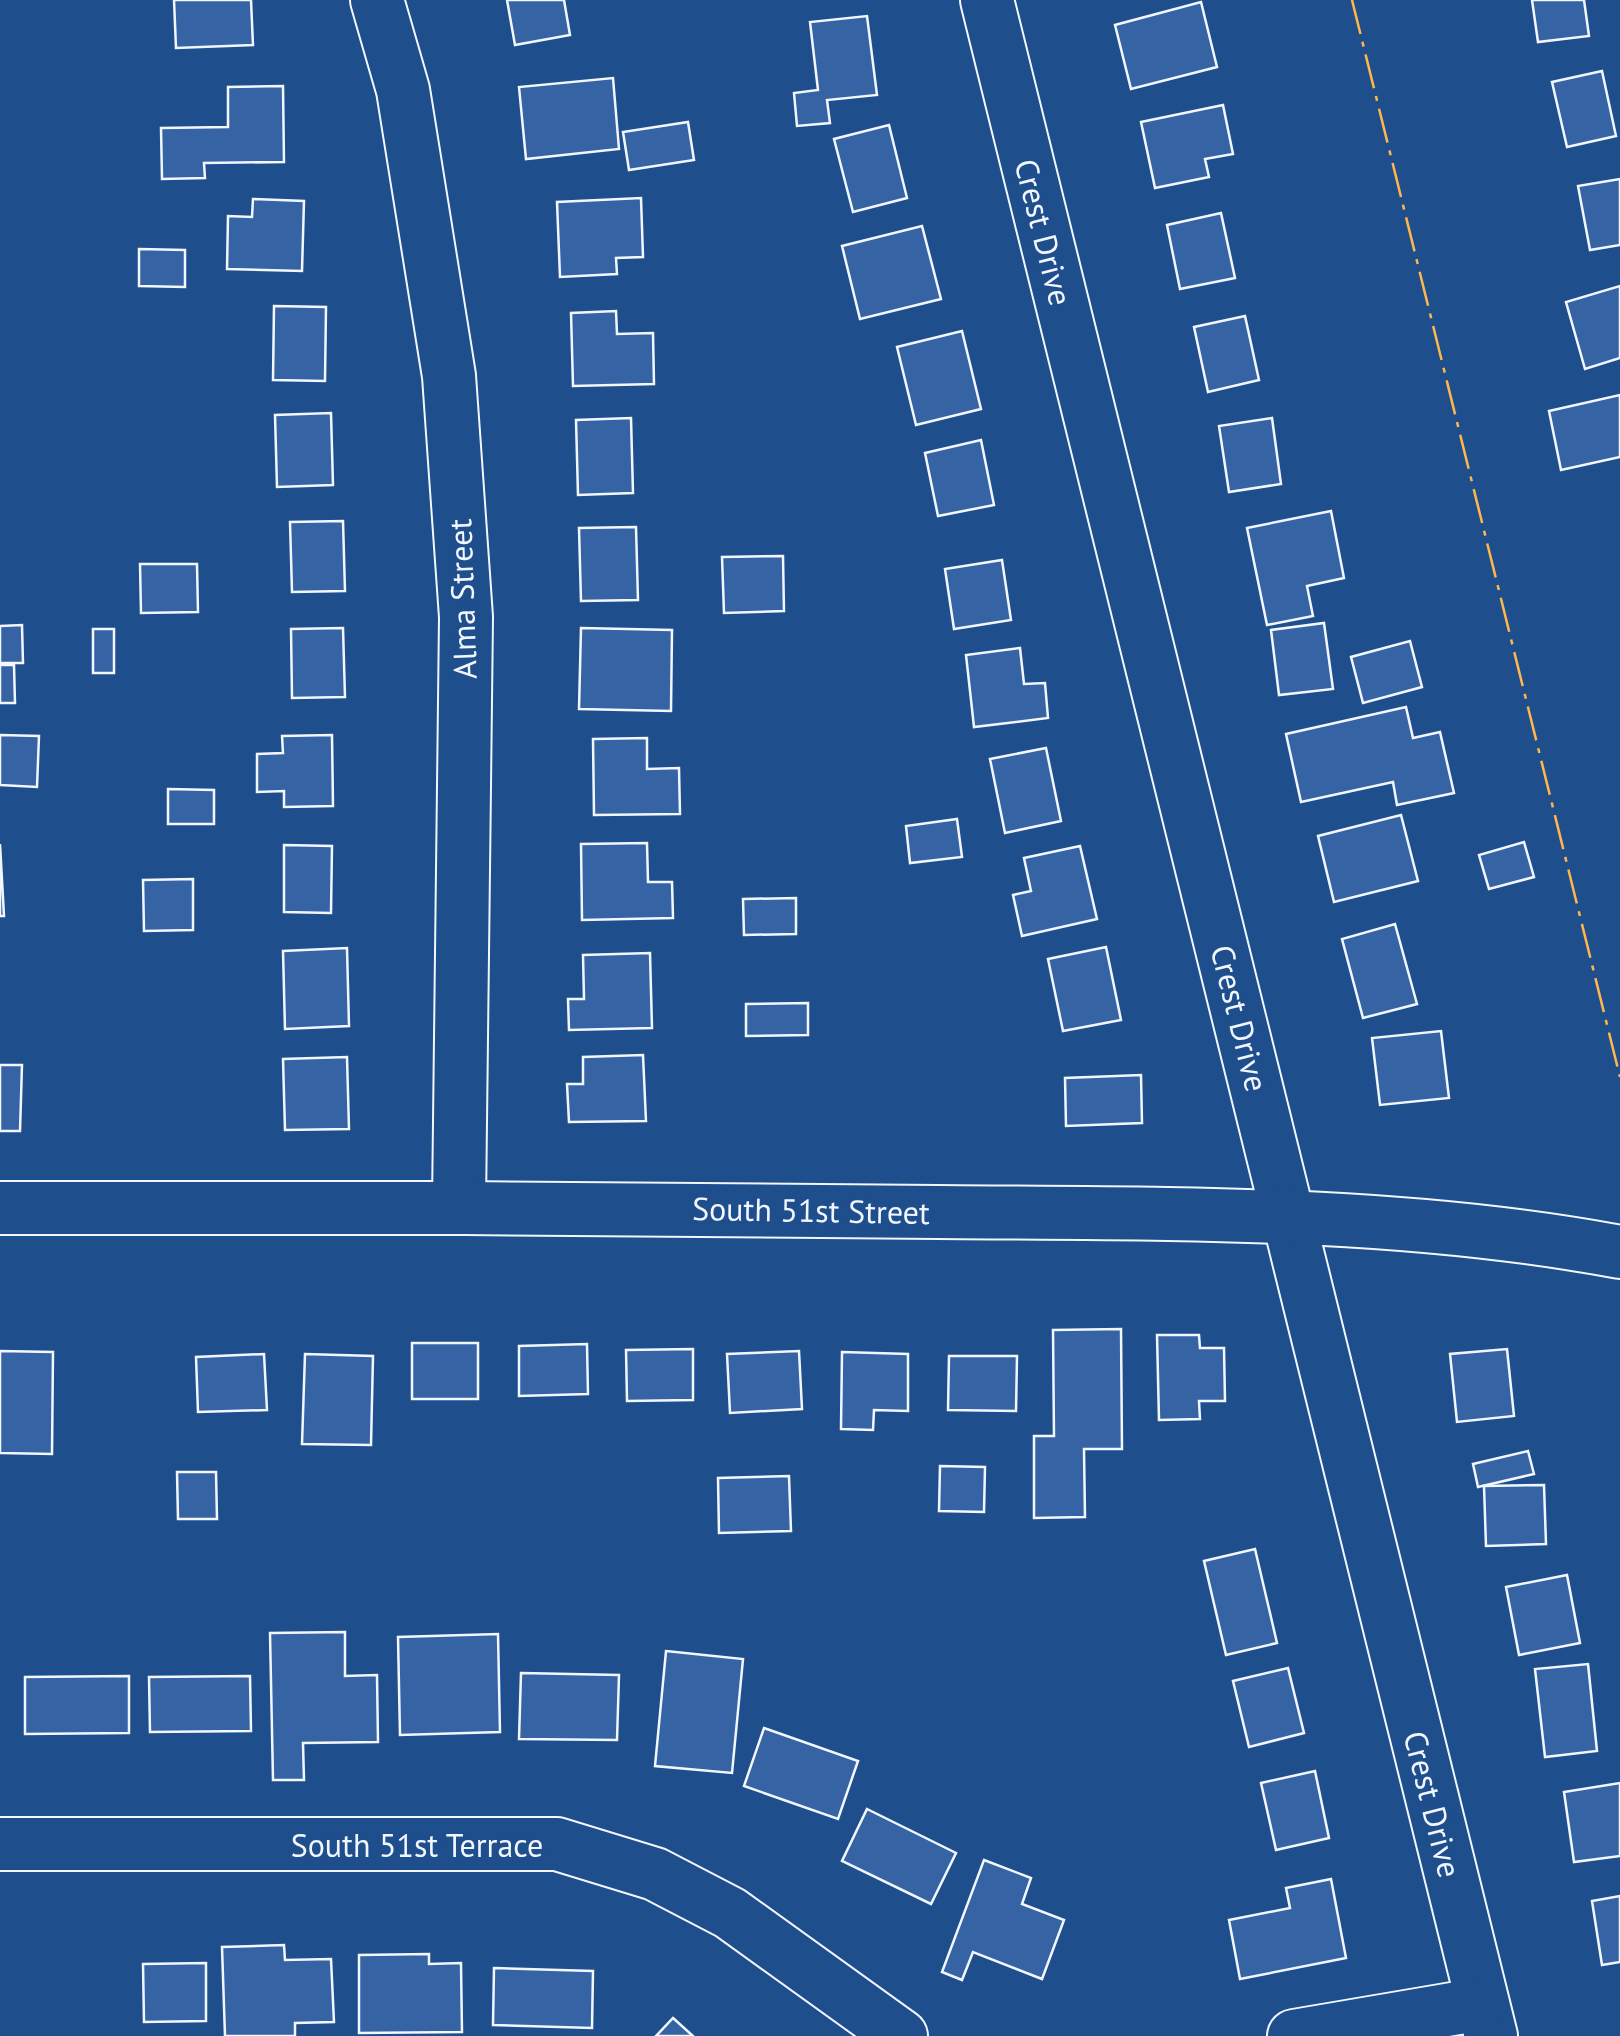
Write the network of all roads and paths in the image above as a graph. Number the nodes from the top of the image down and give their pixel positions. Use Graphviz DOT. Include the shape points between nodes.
graph roads {
  1 [pos="377,0"];
  2 [pos="987,0"];
  3 [pos="459,1206"];
  4 [pos="0,1208"];
  5 [pos="1290,1217"];
  6 [pos="1620,1252"];
  7 [pos="0,1844"];
  8 [pos="1486,2020"];
  9 [pos="901,2036"];
  10 [pos="1294,2036"];
  1 -- 3 [label="street, Alma Street" via="403,90 449,376 464,580"];
  2 -- 5 [label="street, Crest Drive"];
  3 -- 4 [label="street, South 51st Street"];
  3 -- 5 [label="street, South 51st Street"];
  5 -- 6 [label="street, South 51st Street" via="1536,1236"];
  5 -- 8 [label="street, Crest Drive"];
  7 -- 9 [label="street, South 51st Terrace" via="557,1844 655,1874 730,1913"];
  8 -- 10 [label="street"];
}
